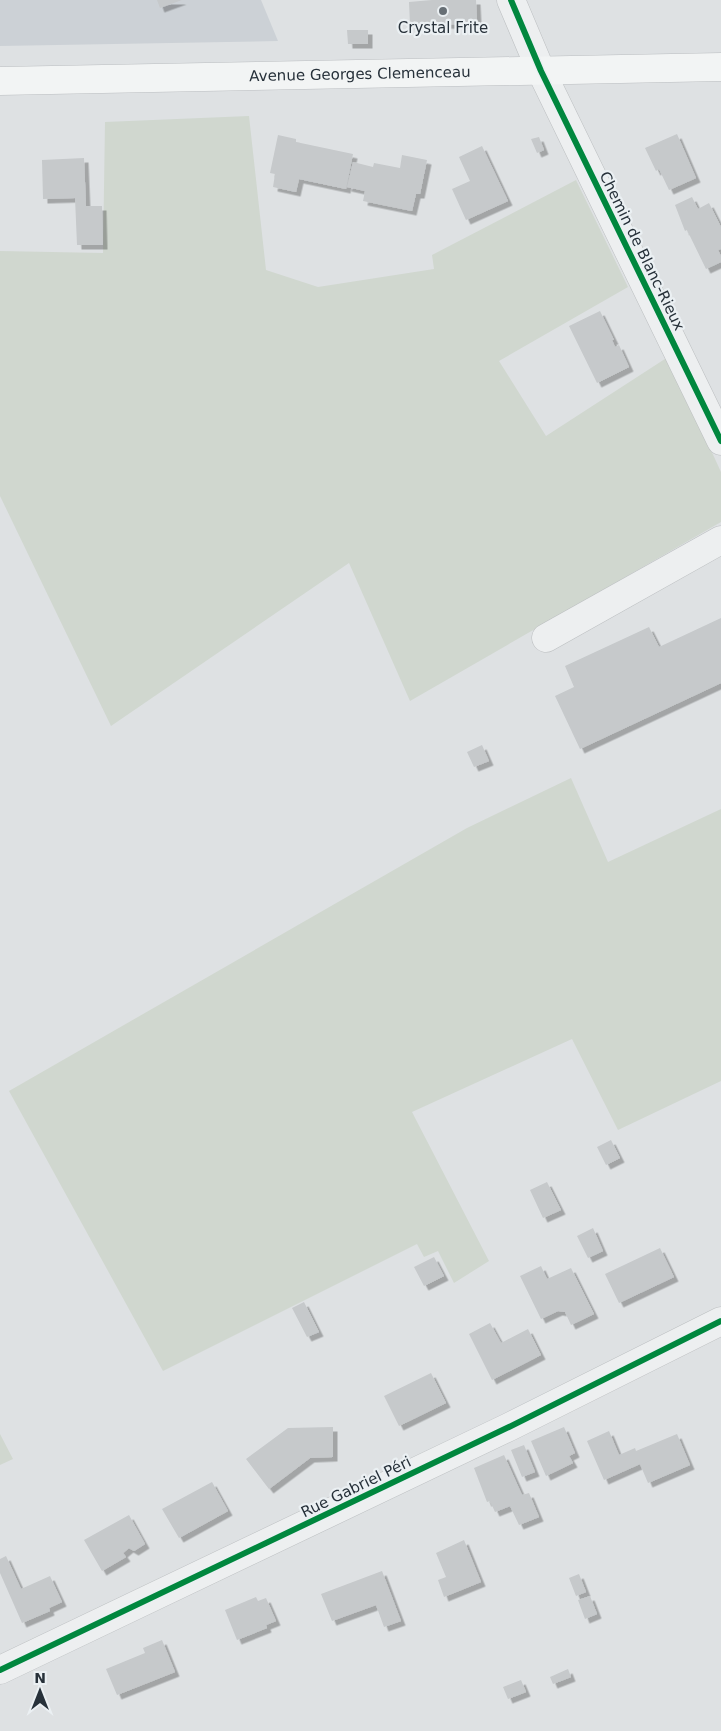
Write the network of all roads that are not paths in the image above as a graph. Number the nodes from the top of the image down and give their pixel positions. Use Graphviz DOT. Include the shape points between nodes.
graph roads {
  1 [pos="511,0"];
  2 [pos="721,67"];
  3 [pos="542,71"];
  4 [pos="0,81"];
  5 [pos="721,441"];
  6 [pos="721,540"];
  7 [pos="546,638"];
  8 [pos="721,1321"];
  9 [pos="0,1670"];
  1 -- 3 [label="street, Chemin de Blanc-Rieux"];
  2 -- 3 [label="main road, Avenue Georges Clemenceau"];
  3 -- 4 [label="main road, Avenue Georges Clemenceau"];
  3 -- 5 [label="street, Chemin de Blanc-Rieux"];
  6 -- 7 [label="street"];
  8 -- 9 [label="street, Rue Gabriel Péri" via="509,1427"];
}
